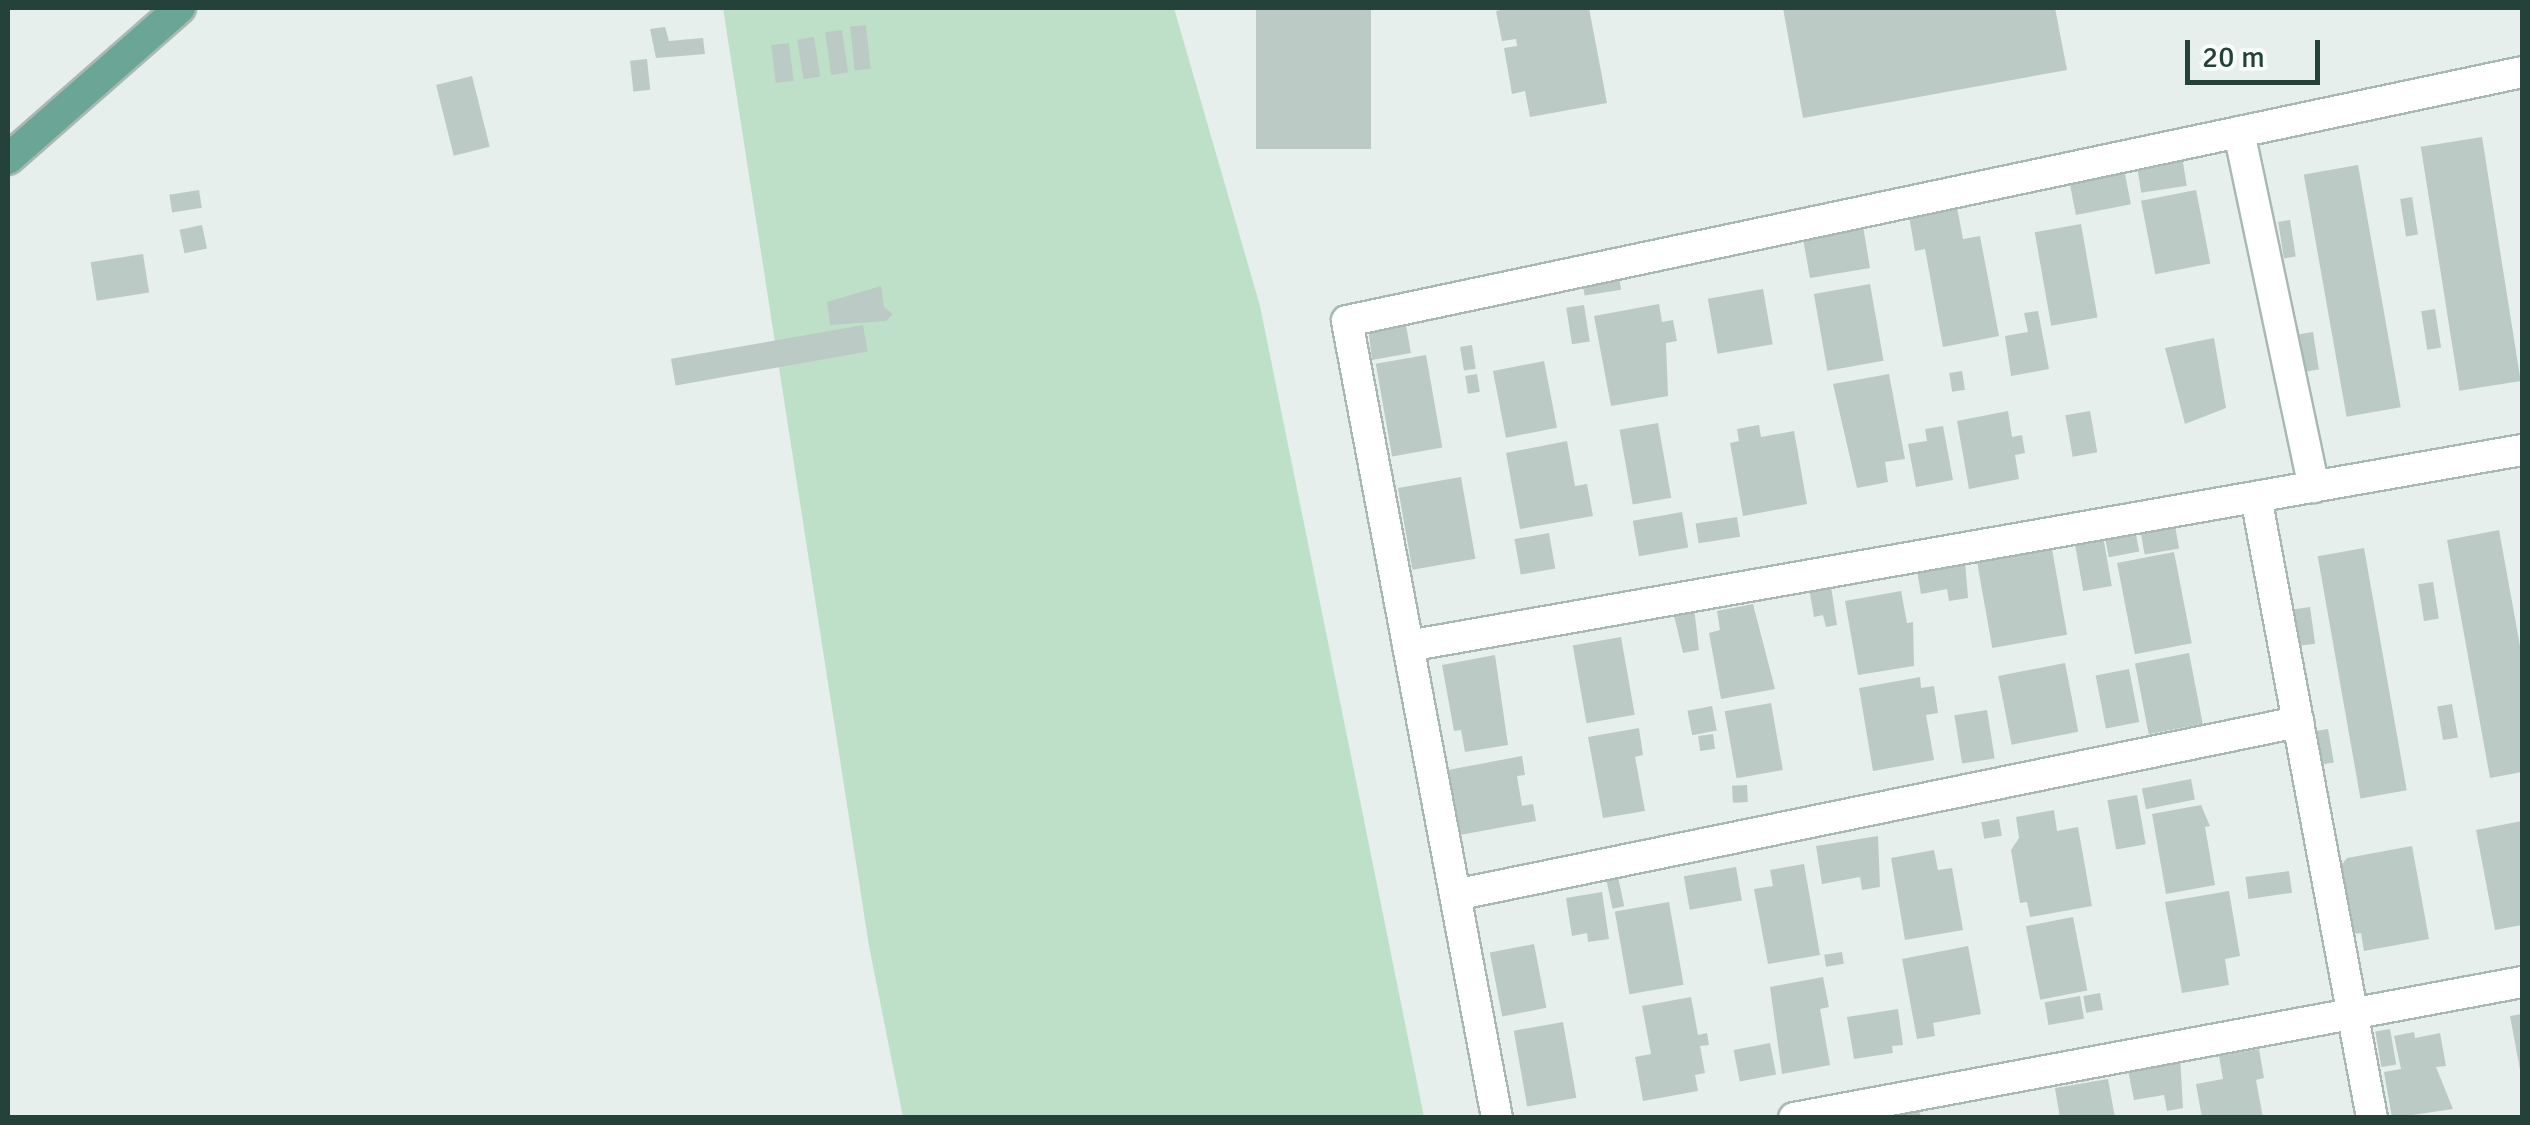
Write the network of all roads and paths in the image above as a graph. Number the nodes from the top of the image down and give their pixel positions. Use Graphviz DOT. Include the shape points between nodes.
graph roads {
  1 [pos="180,8"];
  2 [pos="2522,72"];
  3 [pos="2239,132"];
  4 [pos="8,159"];
  5 [pos="2522,450"];
  6 [pos="2314,487"];
  7 [pos="2256,497"];
  8 [pos="1408,646"];
  9 [pos="2298,722"];
  10 [pos="1455,895"];
  11 [pos="2522,982"];
  12 [pos="2352,1014"];
  13 [pos="1497,1118"];
  14 [pos="1794,1118"];
  15 [pos="2372,1118"];
  1 -- 4 [label="main road"];
  2 -- 3 [label="street"];
  3 -- 6 [label="street"];
  3 -- 8 [label="street" via="1347,321"];
  5 -- 6 [label="street"];
  6 -- 7 [label="street"];
  7 -- 8 [label="street"];
  7 -- 9 [label="street"];
  8 -- 10 [label="street"];
  9 -- 10 [label="street"];
  9 -- 12 [label="street"];
  10 -- 13 [label="street"];
  11 -- 12 [label="street"];
  12 -- 14 [label="street"];
  12 -- 15 [label="street"];
}
